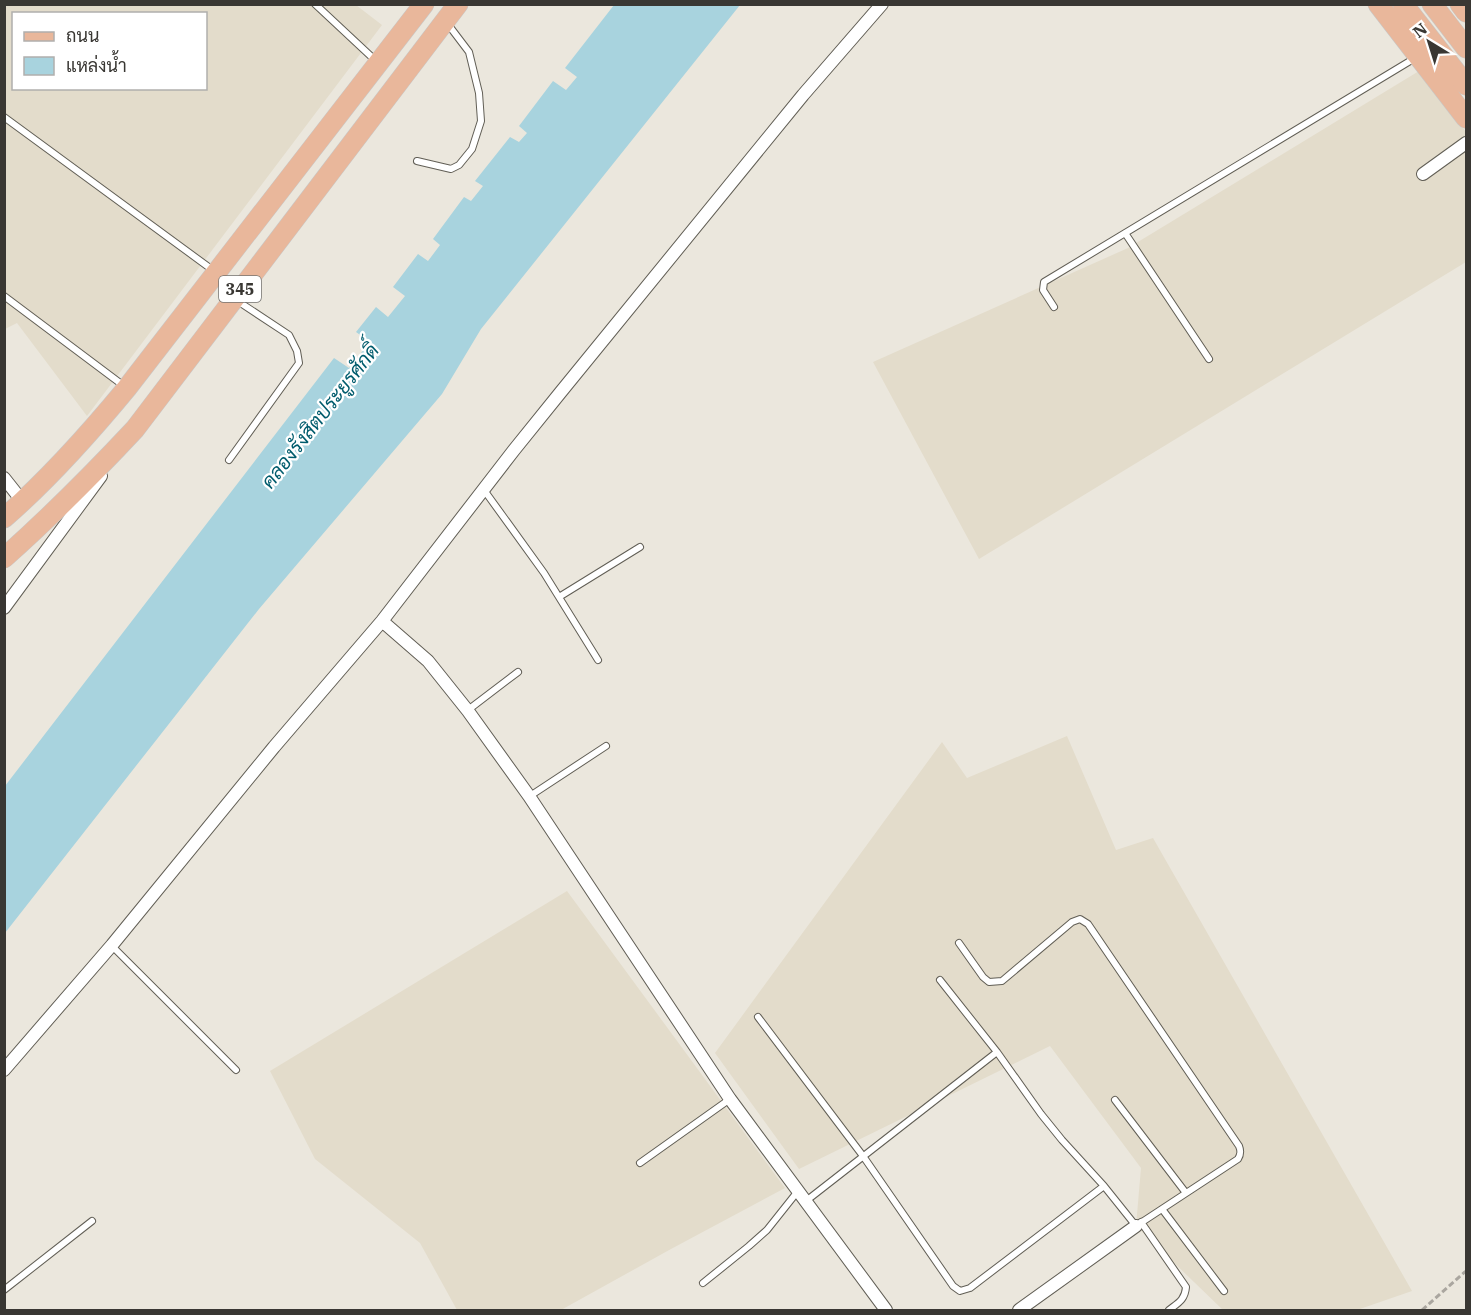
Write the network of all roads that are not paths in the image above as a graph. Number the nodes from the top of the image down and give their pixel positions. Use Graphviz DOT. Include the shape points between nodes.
graph roads {
  1 [pos="315,4"];
  2 [pos="424,4"];
  3 [pos="458,4"];
  4 [pos="882,4"];
  5 [pos="1378,4"];
  6 [pos="1403,4"];
  7 [pos="1432,4"];
  8 [pos="1460,4"];
  9 [pos="1467,12"];
  10 [pos="446,21"];
  11 [pos="1467,48"];
  12 [pos="1418,56"];
  13 [pos="379,63"];
  14 [pos="1467,85"];
  15 [pos="4,117"];
  16 [pos="1467,118"];
  17 [pos="1467,143"];
  18 [pos="417,161"];
  19 [pos="1424,174"];
  20 [pos="1125,233"];
  21 [pos="217,273"];
  22 [pos="4,296"];
  23 [pos="234,298"];
  24 [pos="1054,307"];
  25 [pos="1209,359"];
  26 [pos="127,388"];
  27 [pos="135,429"];
  28 [pos="228,460"];
  29 [pos="4,478"];
  30 [pos="484,490"];
  31 [pos="23,502"];
  32 [pos="4,518"];
  33 [pos="640,547"];
  34 [pos="4,558"];
  35 [pos="559,597"];
  36 [pos="4,608"];
  37 [pos="382,621"];
  38 [pos="598,660"];
  39 [pos="518,672"];
  40 [pos="468,711"];
  41 [pos="606,746"];
  42 [pos="529,796"];
  43 [pos="959,943"];
  44 [pos="112,945"];
  45 [pos="940,980"];
  46 [pos="758,1017"];
  47 [pos="997,1052"];
  48 [pos="4,1070"];
  49 [pos="236,1070"];
  50 [pos="730,1099"];
  51 [pos="1115,1100"];
  52 [pos="863,1156"];
  53 [pos="640,1163"];
  54 [pos="1104,1186"];
  55 [pos="798,1191"];
  56 [pos="1186,1193"];
  57 [pos="806,1202"];
  58 [pos="1162,1209"];
  59 [pos="92,1221"];
  60 [pos="1138,1224"];
  61 [pos="703,1282"];
  62 [pos="4,1290"];
  63 [pos="1224,1291"];
  64 [pos="886,1311"];
  65 [pos="1019,1311"];
  66 [pos="1169,1311"];
  1 -- 13 [label="lane"];
  2 -- 13 [label="main road, 345"];
  3 -- 10 [label="main road, 345"];
  4 -- 30 [label="street" via="803,95"];
  5 -- 12 [label="main road"];
  6 -- 14 [label="main road"];
  7 -- 11 [label="main road"];
  8 -- 9 [label="main road"];
  10 -- 18 [label="lane" via="469,52 481,121 472,149 459,165 451,169"];
  10 -- 23 [label="main road, 345"];
  12 -- 16 [label="main road"];
  12 -- 20 [label="lane"];
  13 -- 21 [label="main road, 345"];
  15 -- 21 [label="lane"];
  17 -- 19 [label="street"];
  20 -- 24 [label="lane" via="1044,282 1043,290"];
  20 -- 25 [label="lane"];
  21 -- 26 [label="main road, 345"];
  22 -- 26 [label="lane"];
  23 -- 27 [label="main road, 345"];
  23 -- 28 [label="lane" via="288,335 299,363"];
  26 -- 31 [label="main road, 345" via="93,430"];
  27 -- 34 [label="main road, 345" via="36,531"];
  27 -- 36 [label="street"];
  29 -- 31 [label="street"];
  30 -- 35 [label="lane"];
  30 -- 37 [label="street"];
  31 -- 32 [label="main road, 345"];
  33 -- 35 [label="lane"];
  35 -- 38 [label="lane"];
  37 -- 40 [label="street" via="428,661"];
  37 -- 44 [label="street"];
  39 -- 40 [label="lane"];
  40 -- 42 [label="street"];
  41 -- 42 [label="lane"];
  42 -- 50 [label="street"];
  43 -- 56 [label="lane" via="982,977 989,982 1002,981 1072,922 1088,924 1241,1151 1238,1159"];
  44 -- 48 [label="street"];
  44 -- 49 [label="lane"];
  45 -- 47 [label="lane"];
  46 -- 52 [label="lane"];
  47 -- 52 [label="lane"];
  47 -- 54 [label="lane" via="1041,1114"];
  50 -- 53 [label="lane"];
  50 -- 55 [label="street"];
  51 -- 56 [label="lane"];
  52 -- 54 [label="lane" via="960,1291 970,1288"];
  52 -- 57 [label="lane"];
  54 -- 60 [label="lane"];
  55 -- 57 [label="street"];
  55 -- 61 [label="lane" via="767,1230"];
  56 -- 58 [label="lane"];
  57 -- 64 [label="street"];
  58 -- 60 [label="lane"];
  58 -- 63 [label="lane"];
  59 -- 62 [label="lane"];
  60 -- 65 [label="street"];
  60 -- 66 [label="lane" via="1186,1287 1185,1295"];
}
